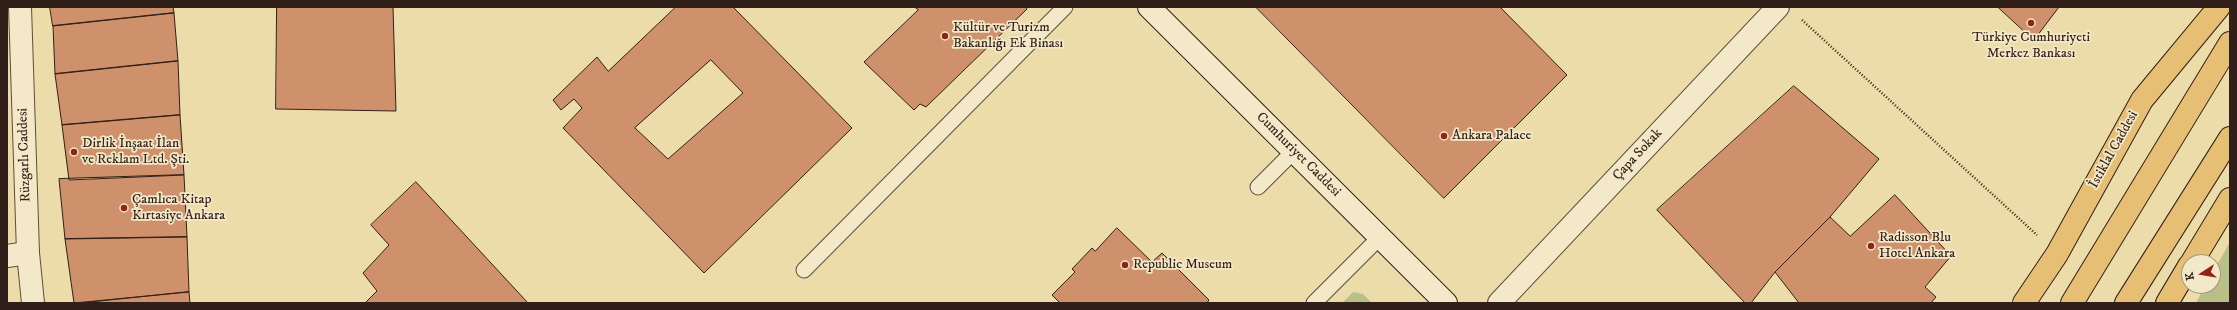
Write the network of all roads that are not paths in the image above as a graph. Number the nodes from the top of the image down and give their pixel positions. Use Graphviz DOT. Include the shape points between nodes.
graph roads {
  1 [pos="20,7"];
  2 [pos="1065,7"];
  3 [pos="1149,7"];
  4 [pos="1778,7"];
  5 [pos="2219,7"];
  6 [pos="2230,43"];
  7 [pos="2230,138"];
  8 [pos="1294,152"];
  9 [pos="1258,188"];
  10 [pos="2230,199"];
  11 [pos="1380,237"];
  12 [pos="28,253"];
  13 [pos="2197,254"];
  14 [pos="7,256"];
  15 [pos="804,270"];
  16 [pos="2181,279"];
  17 [pos="33,303"];
  18 [pos="1314,303"];
  19 [pos="1446,303"];
  20 [pos="1499,303"];
  21 [pos="2024,303"];
  22 [pos="2072,303"];
  23 [pos="2126,303"];
  24 [pos="2167,303"];
  1 -- 12 [label="street, Rüzgarlı Caddesi"];
  2 -- 15 [label="lane"];
  3 -- 8 [label="street, Cumhuriyet Caddesi"];
  4 -- 20 [label="street, Çapa Sokak"];
  5 -- 21 [label="main road, İstiklal Caddesi" via="2142,100 2057,254"];
  6 -- 22 [label="main road"];
  7 -- 23 [label="main road"];
  8 -- 9 [label="lane"];
  8 -- 11 [label="street, Cumhuriyet Caddesi"];
  10 -- 13 [label="main road"];
  11 -- 18 [label="lane"];
  11 -- 19 [label="street, Cumhuriyet Caddesi"];
  12 -- 14 [label="street"];
  12 -- 17 [label="street, Rüzgarlı Caddesi"];
  16 -- 24 [label="main road"];
}
